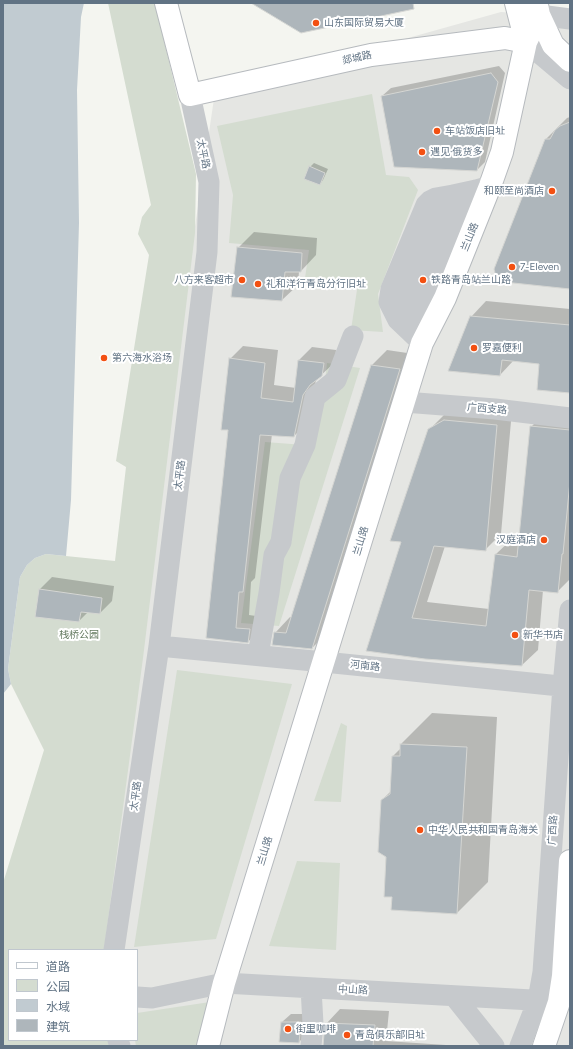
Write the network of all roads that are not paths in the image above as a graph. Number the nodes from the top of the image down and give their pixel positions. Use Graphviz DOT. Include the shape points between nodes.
graph roads {
  1 [pos="166,3"];
  2 [pos="516,3"];
  3 [pos="538,9"];
  4 [pos="570,18"];
  5 [pos="526,42"];
  6 [pos="562,46"];
  7 [pos="570,61"];
  8 [pos="570,79"];
  9 [pos="190,95"];
  10 [pos="483,188"];
  11 [pos="354,336"];
  12 [pos="422,343"];
  13 [pos="404,402"];
  14 [pos="570,418"];
  15 [pos="570,610"];
  16 [pos="159,646"];
  17 [pos="258,655"];
  18 [pos="324,662"];
  19 [pos="566,687"];
  20 [pos="570,861"];
  21 [pos="114,949"];
  22 [pos="224,983"];
  23 [pos="310,988"];
  24 [pos="454,996"];
  25 [pos="138,997"];
  26 [pos="556,1001"];
  27 [pos="208,1046"];
  28 [pos="311,1046"];
  29 [pos="494,1046"];
  30 [pos="520,1046"];
  31 [pos="544,1046"];
  1 -- 9 [label="main road, 太平路"];
  2 -- 5 [label="main road"];
  3 -- 4 [label="street"];
  3 -- 5 [label="main road"];
  3 -- 6 [label="main road"];
  5 -- 6 [label="street"];
  5 -- 8 [label="street"];
  5 -- 9 [label="main road, 郯城路" via="505,38 371,55"];
  5 -- 10 [label="main road, 兰山路" via="502,152"];
  6 -- 7 [label="main road"];
  9 -- 16 [label="street, 太平路" via="209,182 207,252"];
  10 -- 12 [label="main road, 兰山路" via="445,298"];
  10 -- 12 [label="street" via="436,198 426,205 391,289 389,302 398,320"];
  11 -- 17 [label="street" via="336,380 315,397 305,445 290,478 281,542 274,555"];
  12 -- 13 [label="main road, 兰山路"];
  13 -- 14 [label="street, 广西支路"];
  13 -- 18 [label="main road, 兰山路"];
  15 -- 19 [label="street, 广西路"];
  16 -- 17 [label="street, 河南路"];
  16 -- 21 [label="street, 太平路"];
  17 -- 18 [label="street, 河南路"];
  18 -- 19 [label="street, 河南路"];
  18 -- 22 [label="main road, 兰山路"];
  19 -- 26 [label="street, 广西路" via="543,972"];
  20 -- 26 [label="main road, 广西路" via="563,976"];
  22 -- 23 [label="street, 中山路"];
  22 -- 25 [label="street, 中山路" via="152,998"];
  22 -- 27 [label="main road, 兰山路"];
  23 -- 24 [label="street, 中山路"];
  23 -- 28 [label="street" via="313,1024"];
  24 -- 26 [label="street, 中山路"];
  24 -- 29 [label="street"];
  26 -- 30 [label="street, 广西路"];
  26 -- 31 [label="main road, 广西路"];
}
